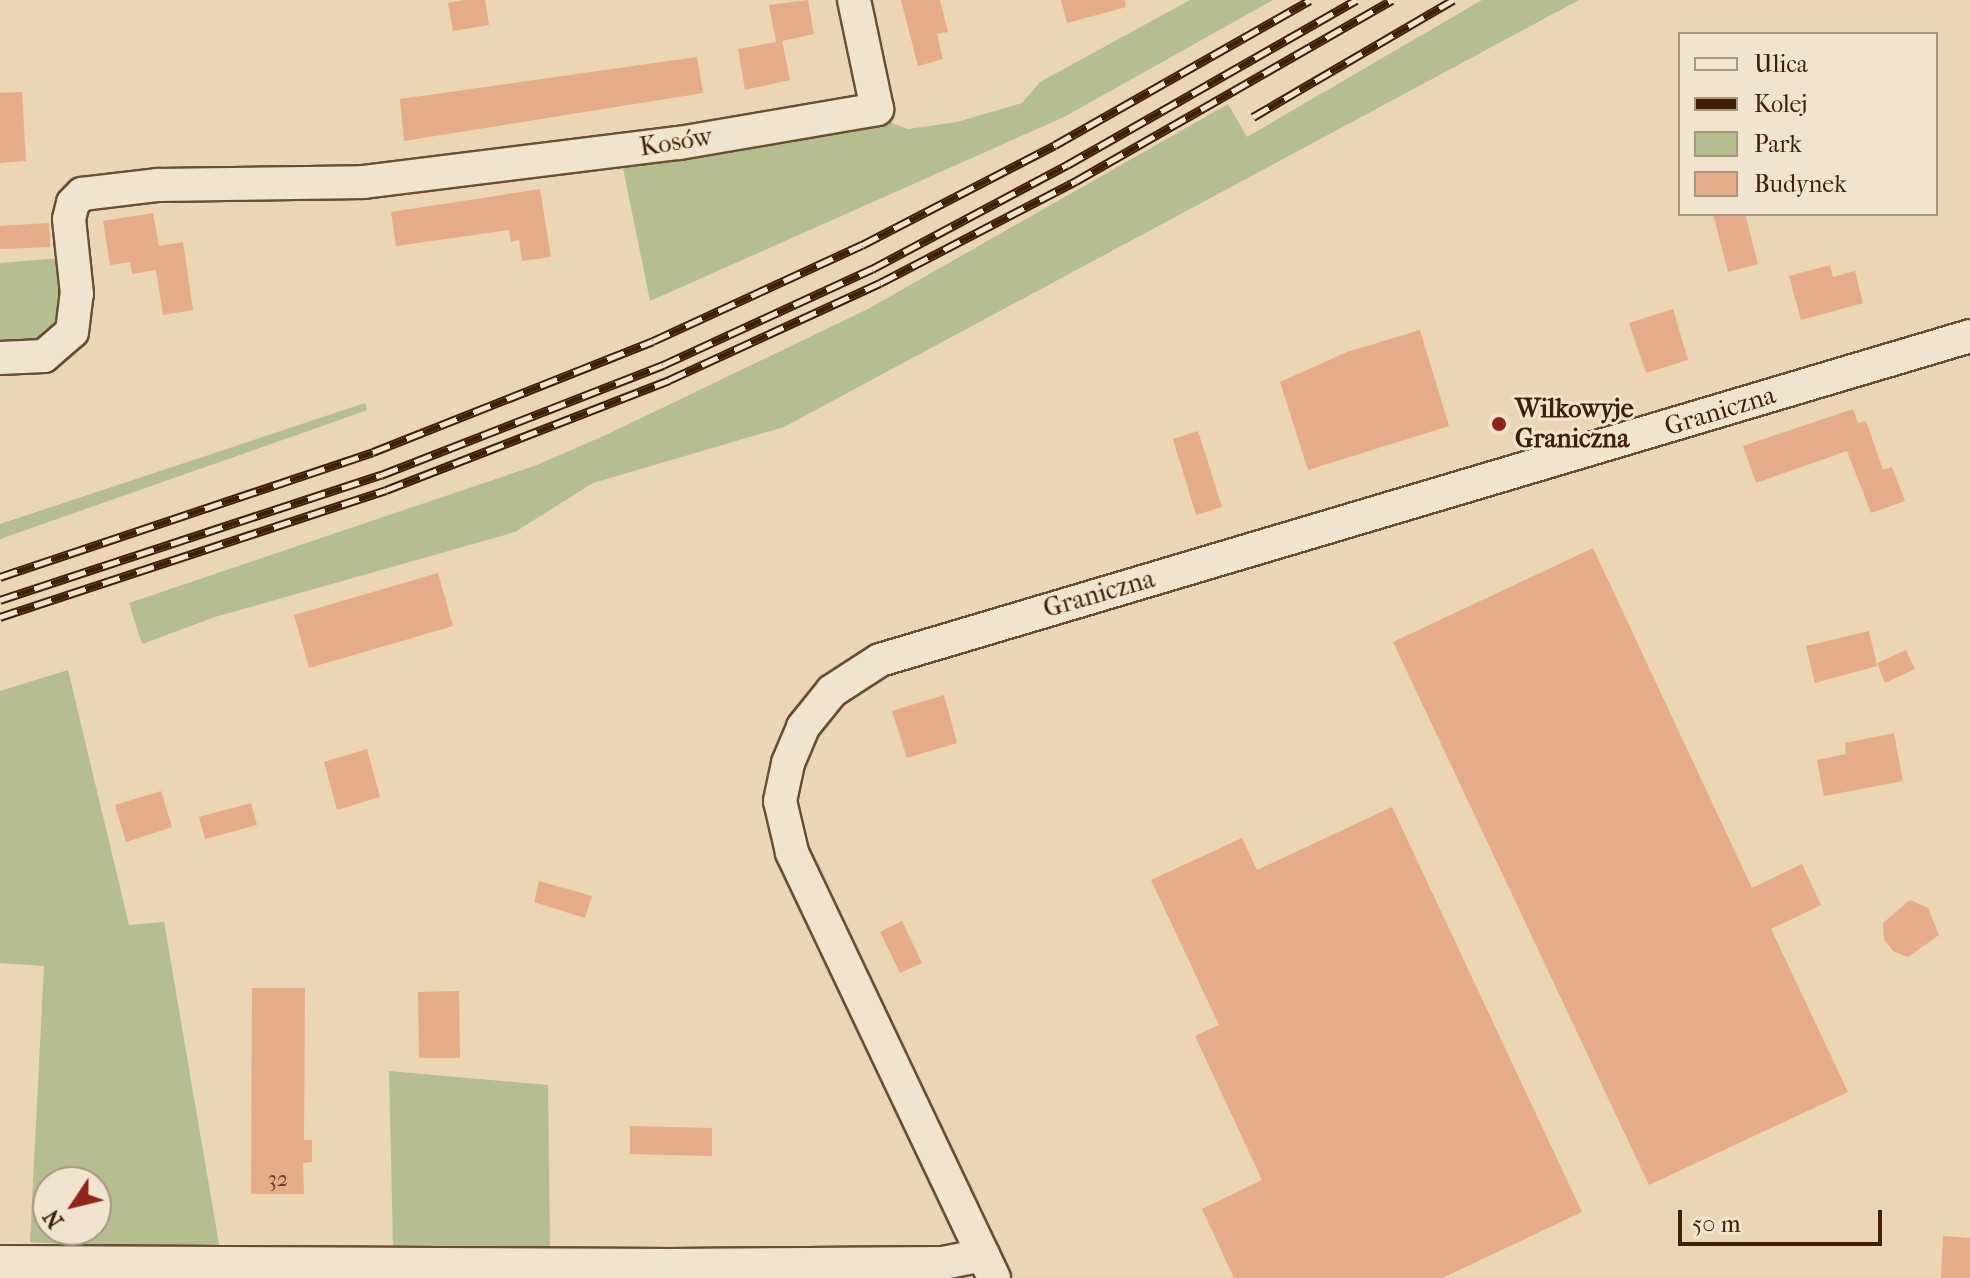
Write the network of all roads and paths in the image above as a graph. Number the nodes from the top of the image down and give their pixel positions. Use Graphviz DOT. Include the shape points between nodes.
graph roads {
  1 [pos="854,0"];
  2 [pos="1970,336"];
  3 [pos="0,358"];
  4 [pos="0,1262"];
  5 [pos="989,1266"];
  1 -- 3 [label="street, Kosów" via="877,109 679,143 364,182 158,185 82,194 69,219 77,294 72,332 44,356"];
  2 -- 5 [label="street, Graniczna" via="895,655 853,673 832,691 803,727 788,763 780,801 792,852"];
  4 -- 5 [label="street"];
}
